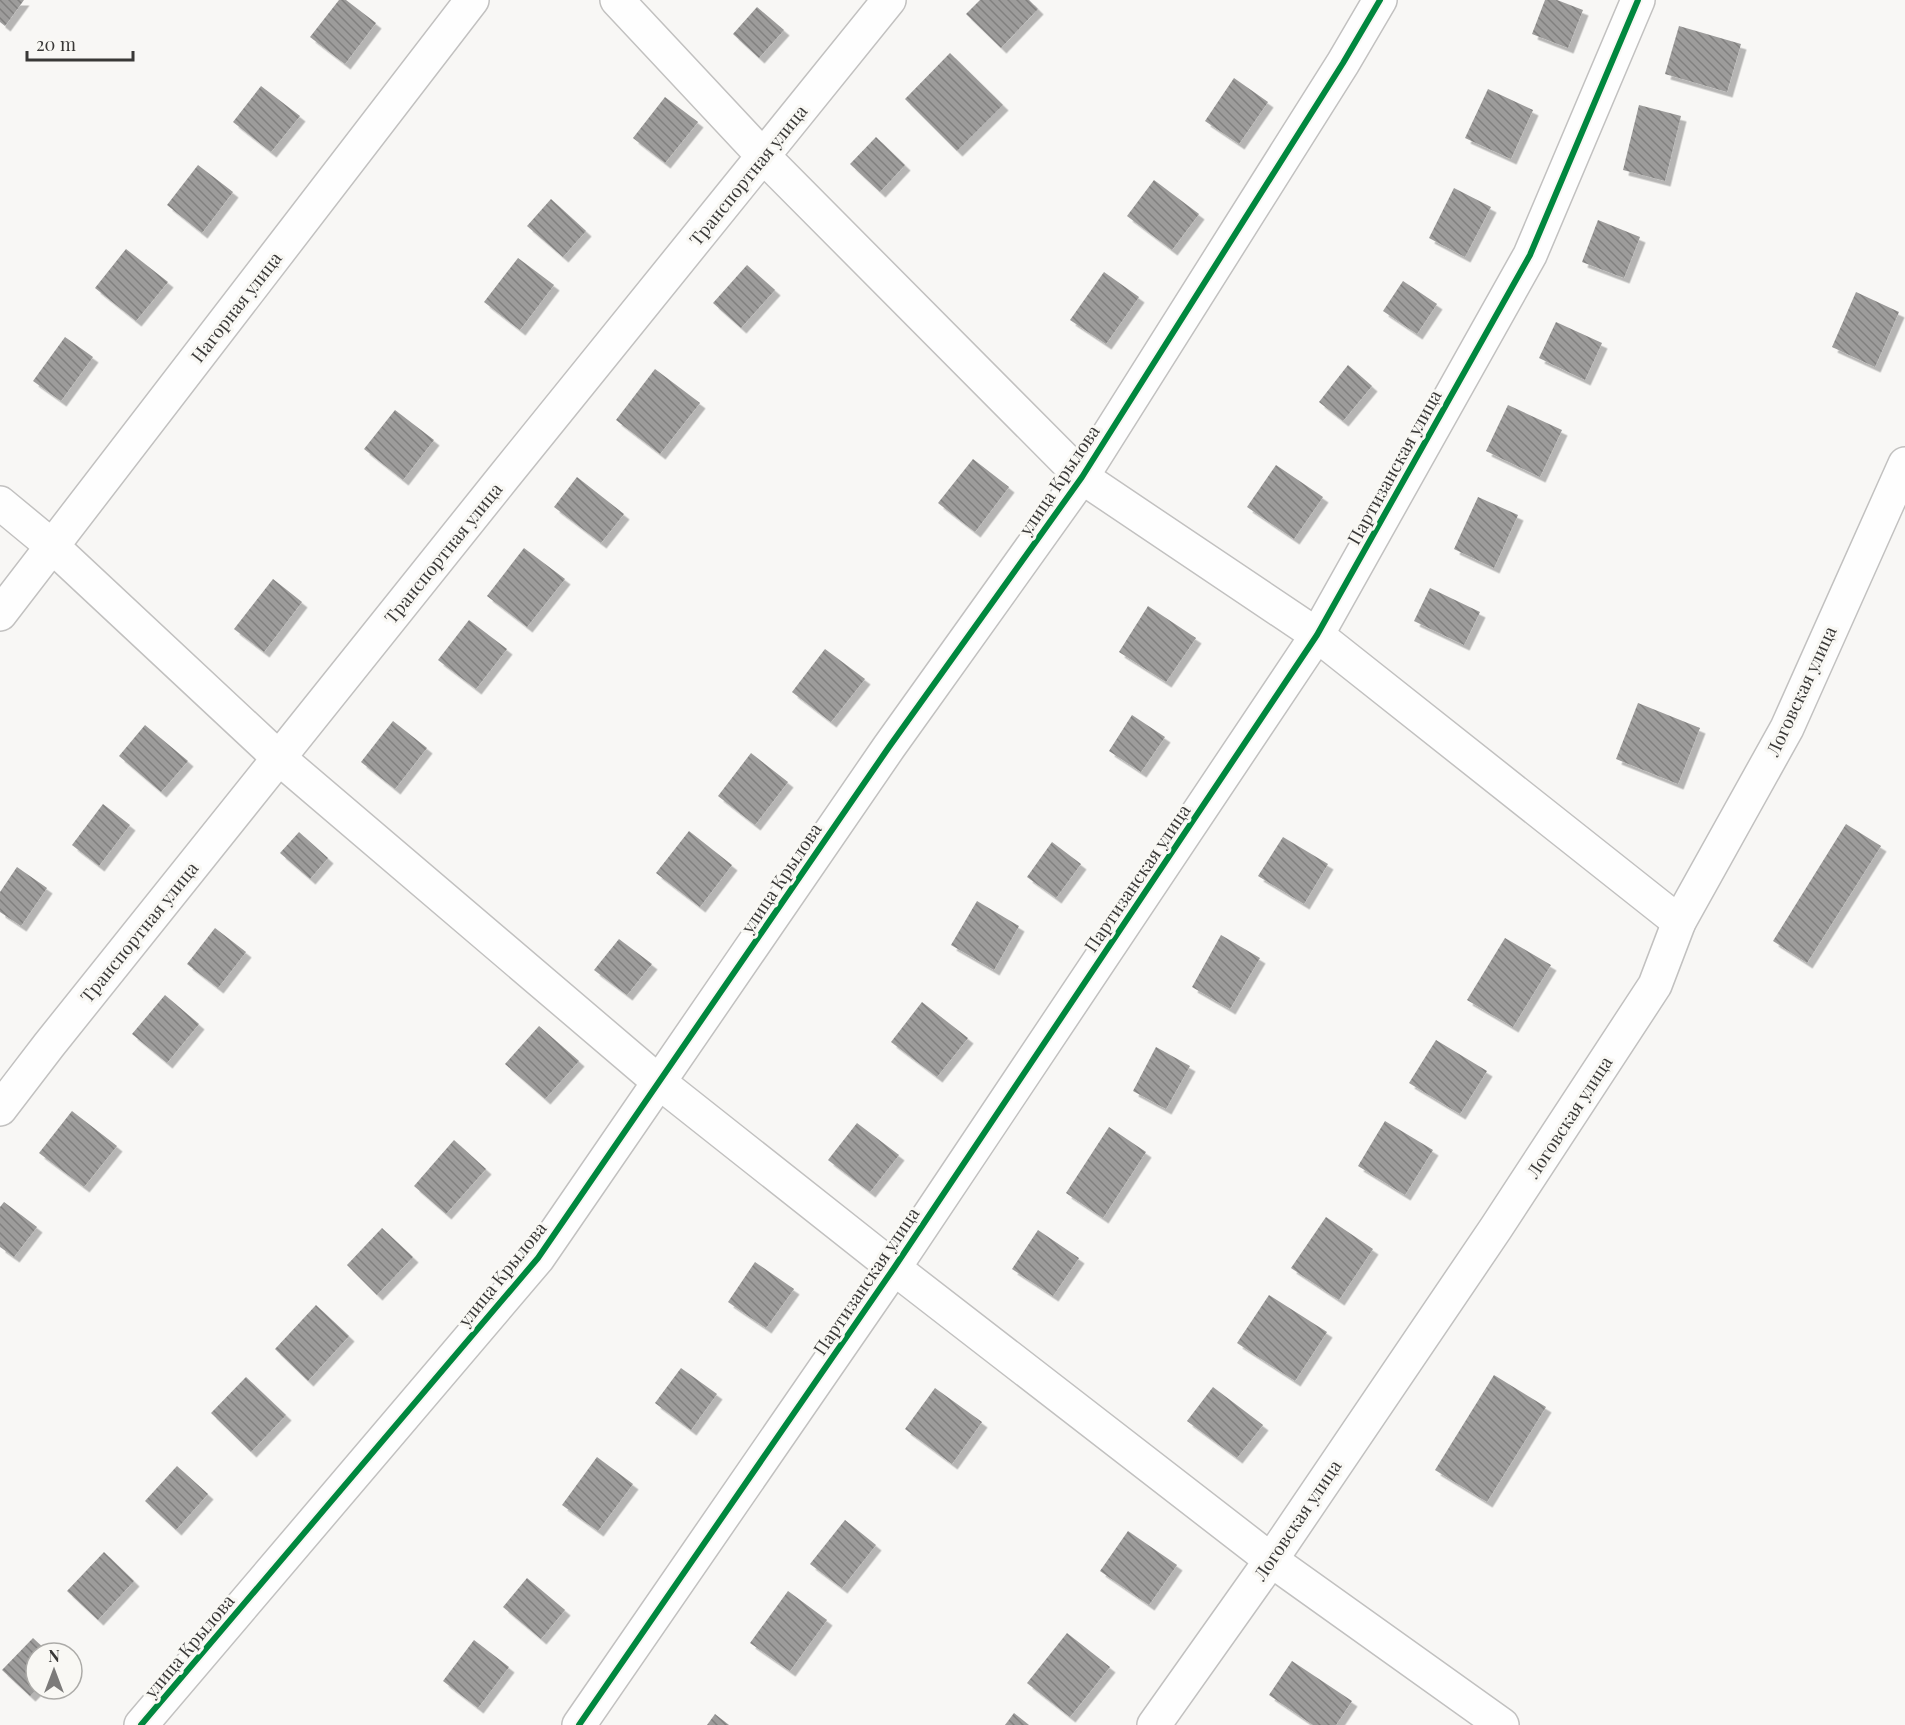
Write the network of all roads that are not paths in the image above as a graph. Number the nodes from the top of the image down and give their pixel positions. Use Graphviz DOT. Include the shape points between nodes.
graph roads {
  1 [pos="472,0"];
  2 [pos="617,0"];
  3 [pos="889,0"];
  4 [pos="1380,0"];
  5 [pos="1638,0"];
  6 [pos="763,156"];
  7 [pos="1905,464"];
  8 [pos="1082,477"];
  9 [pos="0,503"];
  10 [pos="52,546"];
  11 [pos="0,614"];
  12 [pos="1317,635"];
  13 [pos="279,758"];
  14 [pos="1679,922"];
  15 [pos="659,1082"];
  16 [pos="0,1109"];
  17 [pos="894,1268"];
  18 [pos="1270,1560"];
  19 [pos="141,1725"];
  20 [pos="579,1725"];
  21 [pos="1154,1725"];
  22 [pos="1502,1725"];
  1 -- 10 [label="street, Нагорная улица"];
  2 -- 6 [label="street"];
  3 -- 6 [label="street, Транспортная улица"];
  4 -- 8 [label="street, улица Крылова"];
  5 -- 12 [label="street, Партизанская улица" via="1530,255"];
  6 -- 8 [label="street"];
  6 -- 13 [label="street, Транспортная улица"];
  7 -- 14 [label="street, Логовская улица" via="1787,728"];
  8 -- 12 [label="street"];
  8 -- 15 [label="street, улица Крылова" via="889,747"];
  9 -- 10 [label="street"];
  10 -- 11 [label="street, Нагорная улица"];
  10 -- 13 [label="street"];
  12 -- 14 [label="street"];
  12 -- 17 [label="street, Партизанская улица"];
  13 -- 15 [label="street"];
  13 -- 16 [label="street, Транспортная улица"];
  14 -- 18 [label="street, Логовская улица" via="1655,986"];
  15 -- 17 [label="street"];
  15 -- 19 [label="street, улица Крылова" via="538,1258"];
  17 -- 18 [label="street"];
  17 -- 20 [label="street, Партизанская улица"];
  18 -- 21 [label="street, Логовская улица"];
  18 -- 22 [label="street"];
}
